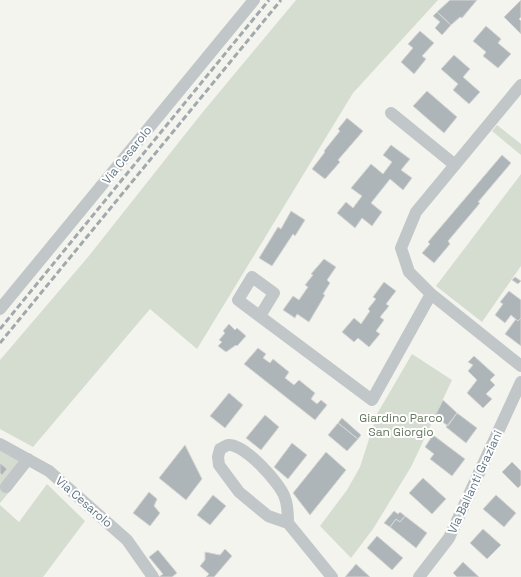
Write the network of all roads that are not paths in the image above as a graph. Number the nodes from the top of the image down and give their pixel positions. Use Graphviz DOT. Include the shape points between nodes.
graph roads {
  1 [pos="254,0"];
  2 [pos="521,85"];
  3 [pos="391,112"];
  4 [pos="455,165"];
  5 [pos="431,294"];
  6 [pos="0,309"];
  7 [pos="260,316"];
  8 [pos="521,366"];
  9 [pos="521,382"];
  10 [pos="0,444"];
  11 [pos="28,459"];
  12 [pos="6,487"];
  13 [pos="288,523"];
  14 [pos="153,577"];
  15 [pos="332,577"];
  16 [pos="419,577"];
  1 -- 6 [label="street, Via Cesarolo"];
  2 -- 4 [label="street"];
  3 -- 4 [label="street"];
  4 -- 5 [label="street" via="416,212 402,248 409,272"];
  5 -- 7 [label="street" via="372,400"];
  5 -- 8 [label="street"];
  9 -- 16 [label="street, Via Ballanti Graziani" via="449,538"];
  10 -- 11 [label="street, Via Cesarolo"];
  11 -- 12 [label="street"];
  11 -- 14 [label="street, Via Cesarolo" via="49,471 127,540"];
  13 -- 13 [label="street" via="285,497 273,479 247,452 228,445 220,449 219,465 239,492 268,516"];
  13 -- 15 [label="street"];
}
